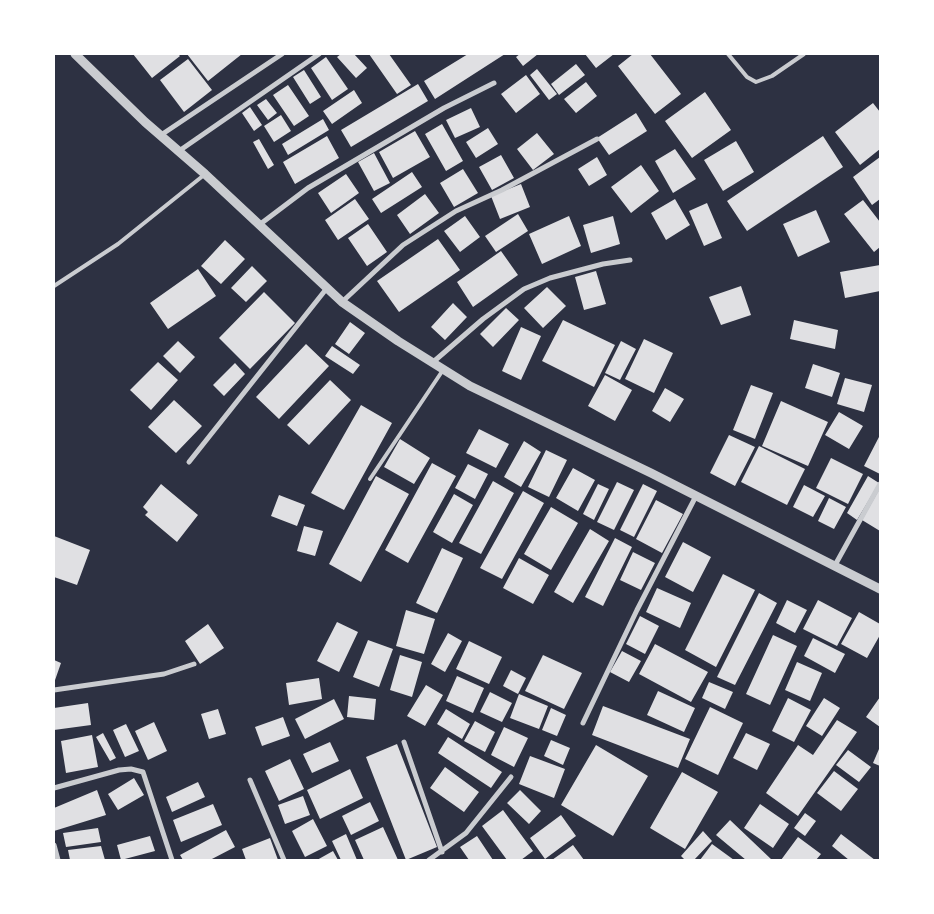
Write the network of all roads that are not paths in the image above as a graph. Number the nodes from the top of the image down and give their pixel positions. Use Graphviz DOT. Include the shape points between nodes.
graph roads {
  1 [pos="75,54"];
  2 [pos="282,54"];
  3 [pos="319,54"];
  4 [pos="728,54"];
  5 [pos="804,54"];
  6 [pos="494,83"];
  7 [pos="161,135"];
  8 [pos="597,139"];
  9 [pos="179,151"];
  10 [pos="205,174"];
  11 [pos="258,225"];
  12 [pos="630,260"];
  13 [pos="54,286"];
  14 [pos="327,288"];
  15 [pos="342,302"];
  16 [pos="432,363"];
  17 [pos="443,370"];
  18 [pos="189,462"];
  19 [pos="370,480"];
  20 [pos="880,484"];
  21 [pos="696,496"];
  22 [pos="834,567"];
  23 [pos="880,589"];
  24 [pos="194,664"];
  25 [pos="54,690"];
  26 [pos="583,723"];
  27 [pos="404,742"];
  28 [pos="511,777"];
  29 [pos="250,780"];
  30 [pos="54,788"];
  31 [pos="54,845"];
  32 [pos="442,852"];
  33 [pos="58,860"];
  34 [pos="172,860"];
  35 [pos="284,860"];
  36 [pos="429,860"];
  1 -- 7 [label="street"];
  2 -- 7 [label="street"];
  3 -- 9 [label="street"];
  4 -- 5 [label="lane" via="747,78 756,82 765,80"];
  6 -- 11 [label="street" via="444,108 308,188"];
  7 -- 9 [label="street"];
  8 -- 15 [label="street" via="456,211 402,245"];
  9 -- 10 [label="street"];
  10 -- 11 [label="street"];
  10 -- 13 [label="lane" via="118,244"];
  11 -- 14 [label="street"];
  12 -- 16 [label="street" via="550,278 524,289 482,319"];
  14 -- 15 [label="street"];
  14 -- 18 [label="street"];
  15 -- 16 [label="street"];
  16 -- 17 [label="street"];
  17 -- 19 [label="lane"];
  17 -- 21 [label="street"];
  20 -- 22 [label="street"];
  21 -- 22 [label="street"];
  21 -- 26 [label="street"];
  22 -- 23 [label="street"];
  24 -- 25 [label="street" via="164,674"];
  27 -- 32 [label="street"];
  28 -- 32 [label="street" via="466,833"];
  29 -- 35 [label="street"];
  30 -- 34 [label="street" via="119,770 143,772"];
  31 -- 33 [label="street"];
  32 -- 36 [label="street"];
}
